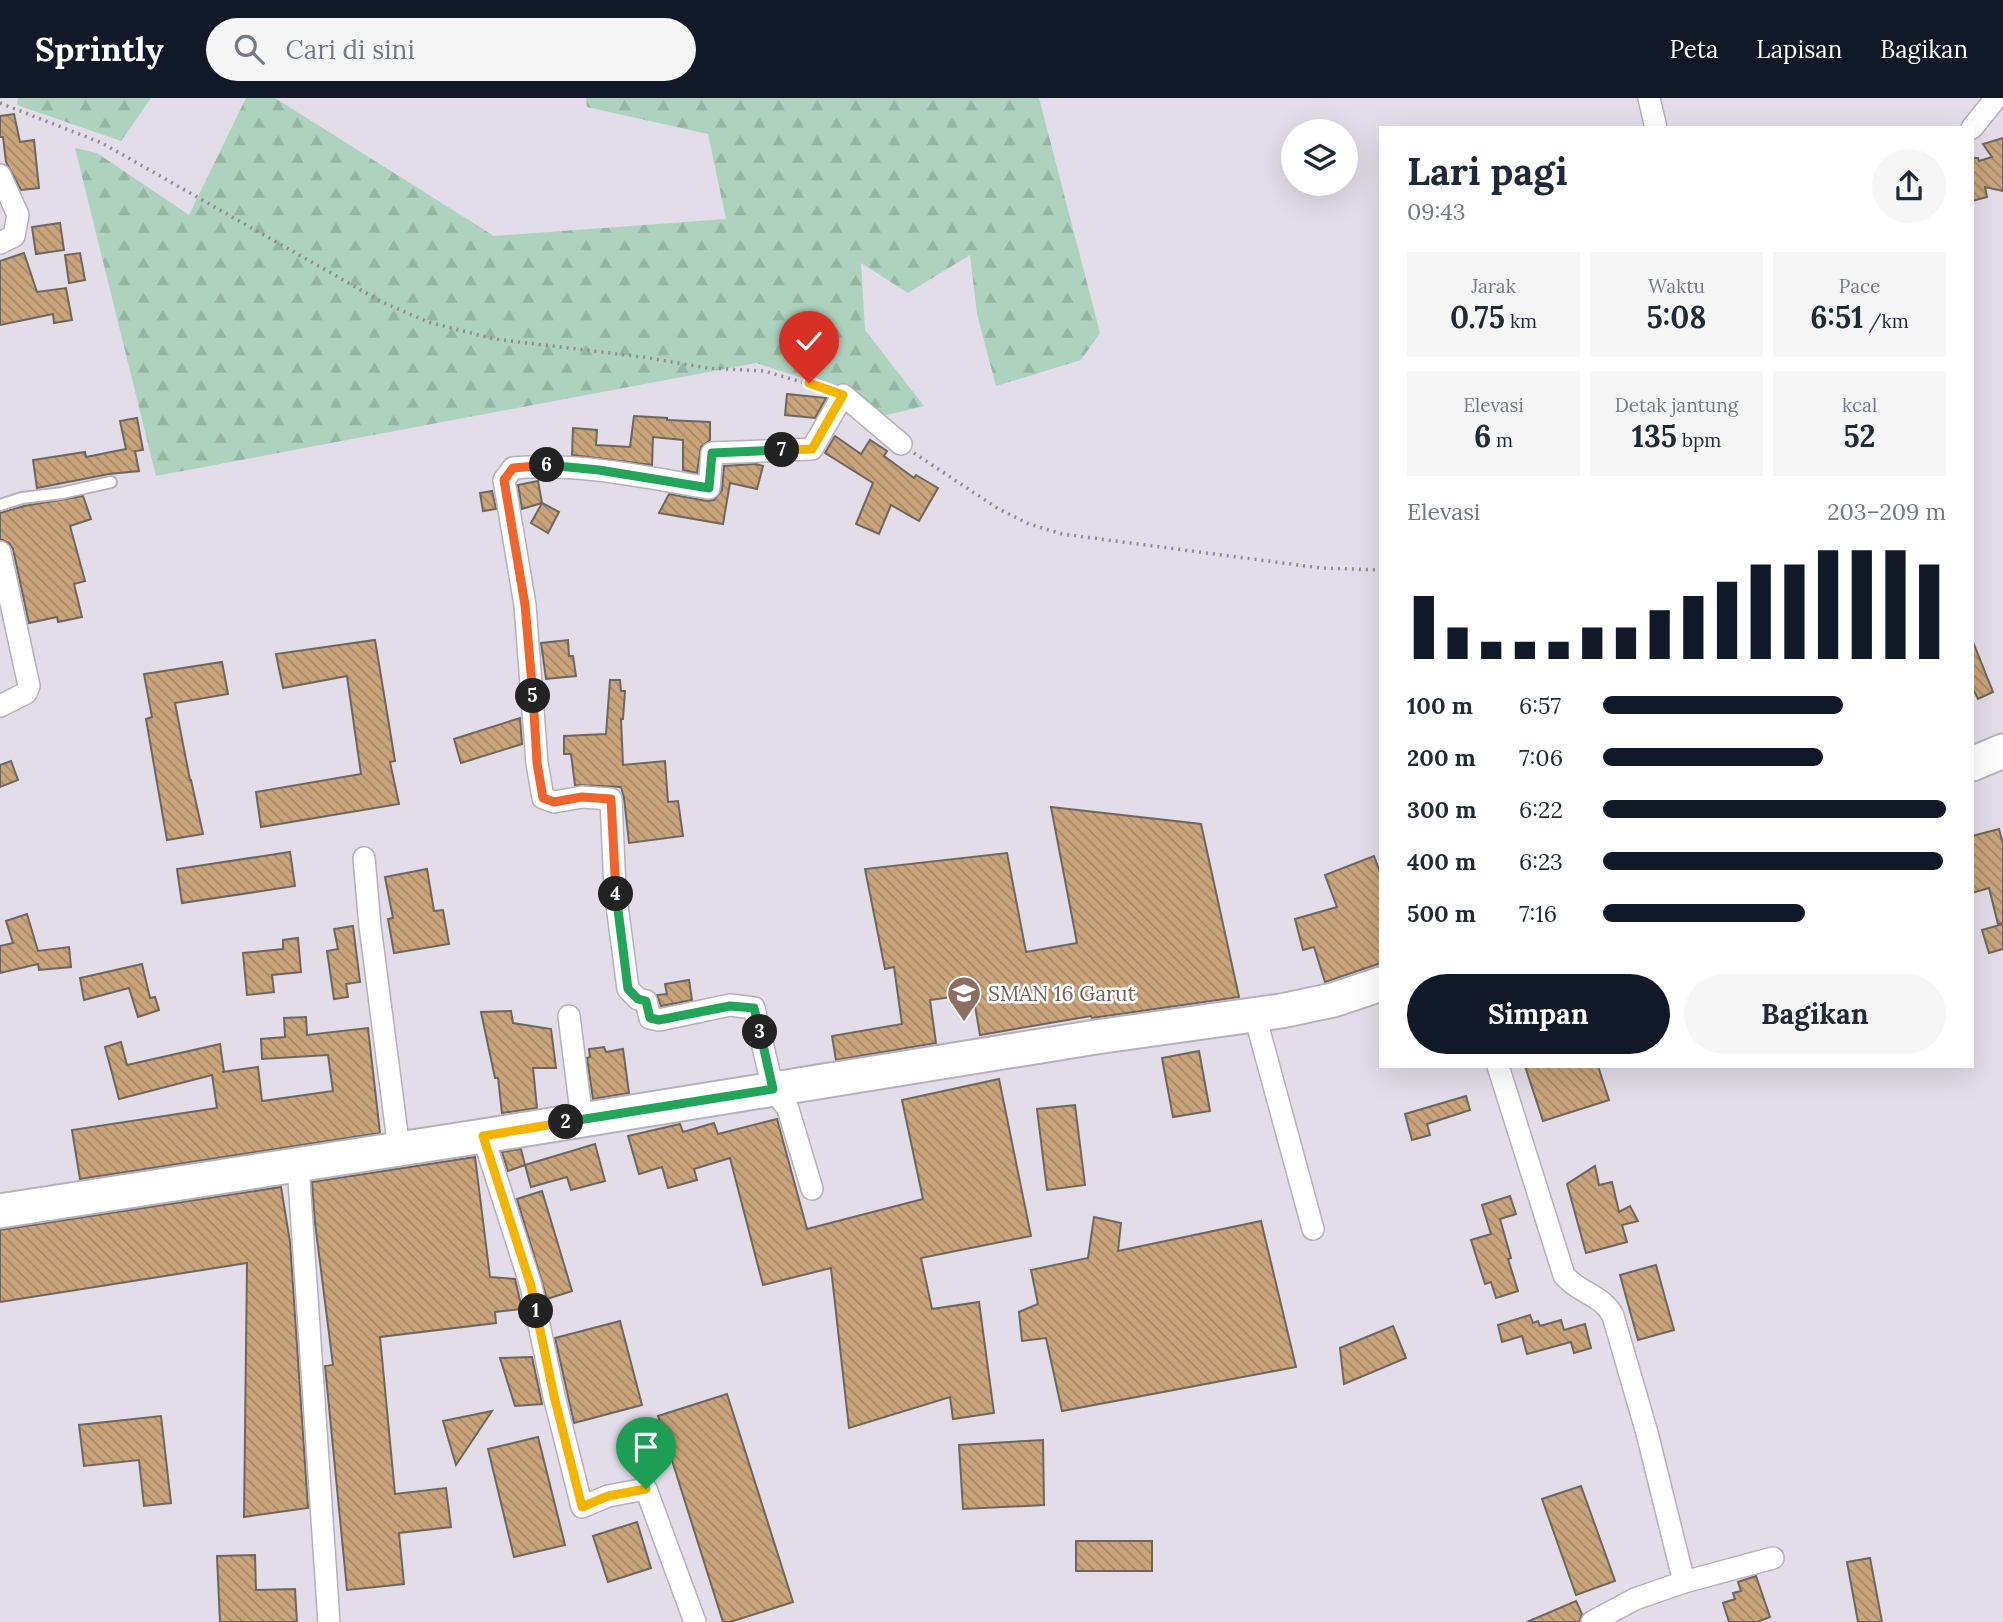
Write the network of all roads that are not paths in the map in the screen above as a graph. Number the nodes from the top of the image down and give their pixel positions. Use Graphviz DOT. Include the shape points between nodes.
graph roads {
  1 [pos="1649,98"];
  2 [pos="1996,98"];
  3 [pos="1656,126"];
  4 [pos="1974,126"];
  5 [pos="0,175"];
  6 [pos="0,243"];
  7 [pos="901,444"];
  8 [pos="111,482"];
  9 [pos="0,505"];
  10 [pos="0,552"];
  11 [pos="0,706"];
  12 [pos="364,858"];
  13 [pos="1379,985"];
  14 [pos="569,1016"];
  15 [pos="1255,1016"];
  16 [pos="1499,1068"];
  17 [pos="773,1089"];
  18 [pos="582,1120"];
  19 [pos="483,1136"];
  20 [pos="399,1149"];
  21 [pos="298,1165"];
  22 [pos="812,1189"];
  23 [pos="0,1211"];
  24 [pos="1313,1229"];
  25 [pos="1773,1559"];
  26 [pos="1684,1582"];
  27 [pos="329,1622"];
  28 [pos="695,1622"];
  29 [pos="1592,1622"];
  1 -- 3 [label="street"];
  2 -- 4 [label="street"];
  5 -- 6 [label="street" via="18,215 14,236"];
  7 -- 17 [label="street" via="843,395 812,449 712,453 709,488 545,465 513,468 504,480 525,605 543,798 554,802 582,797 611,799 615,890 628,989 646,1001 650,1018 659,1020 730,1006 754,1008"];
  8 -- 9 [label="lane"];
  10 -- 11 [label="street" via="29,685 26,693"];
  12 -- 20 [label="street"];
  13 -- 15 [label="main road" via="1333,1000"];
  14 -- 18 [label="street"];
  15 -- 17 [label="main road"];
  15 -- 24 [label="street"];
  16 -- 26 [label="street" via="1564,1275 1605,1304 1613,1316"];
  17 -- 18 [label="main road"];
  17 -- 22 [label="street" via="788,1110"];
  18 -- 19 [label="main road"];
  19 -- 20 [label="main road"];
  19 -- 28 [label="street" via="531,1286 582,1507 608,1496 646,1489"];
  20 -- 21 [label="main road"];
  21 -- 23 [label="main road"];
  21 -- 27 [label="street"];
  25 -- 26 [label="street"];
  26 -- 29 [label="street" via="1626,1602"];
}
